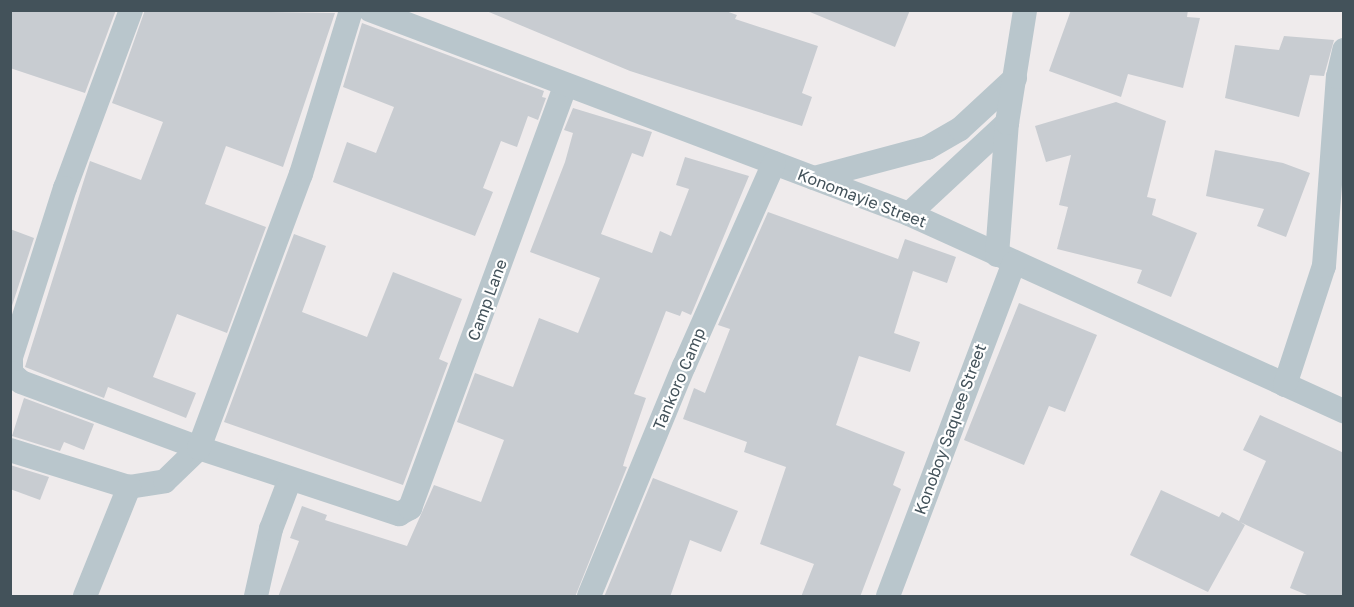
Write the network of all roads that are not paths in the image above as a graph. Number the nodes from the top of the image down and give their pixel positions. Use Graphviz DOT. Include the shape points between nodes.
graph roads {
  1 [pos="131,10"];
  2 [pos="351,10"];
  3 [pos="370,10"];
  4 [pos="1025,10"];
  5 [pos="1344,50"];
  6 [pos="1015,78"];
  7 [pos="566,85"];
  8 [pos="1007,123"];
  9 [pos="774,163"];
  10 [pos="814,178"];
  11 [pos="909,214"];
  12 [pos="1006,259"];
  13 [pos="1285,385"];
  14 [pos="1344,411"];
  15 [pos="199,448"];
  16 [pos="10,450"];
  17 [pos="290,479"];
  18 [pos="129,487"];
  19 [pos="85,597"];
  20 [pos="256,597"];
  21 [pos="589,597"];
  22 [pos="888,597"];
  1 -- 15 [label="street" via="65,188 11,357 11,373 21,382"];
  2 -- 15 [label="street" via="301,174"];
  3 -- 7 [label="street, Konomayie Street"];
  4 -- 6 [label="street, Konoboy Saquee Street"];
  5 -- 13 [label="street" via="1338,77 1324,266"];
  6 -- 8 [label="street, Konoboy Saquee Street"];
  6 -- 10 [label="street" via="960,129 927,148"];
  7 -- 9 [label="street, Konomayie Street"];
  7 -- 17 [label="street, Camp Lane" via="406,513"];
  8 -- 11 [label="street"];
  8 -- 12 [label="street, Konoboy Saquee Street"];
  9 -- 10 [label="street, Konomayie Street"];
  9 -- 21 [label="street, Tankoro Camp" via="684,366"];
  10 -- 11 [label="street, Konomayie Street"];
  11 -- 12 [label="street, Konomayie Street"];
  12 -- 13 [label="street, Konomayie Street"];
  12 -- 22 [label="street, Konoboy Saquee Street"];
  13 -- 14 [label="street, Konomayie Street"];
  15 -- 17 [label="street"];
  15 -- 18 [label="street" via="165,481"];
  16 -- 18 [label="street"];
  17 -- 20 [label="street" via="271,529"];
  18 -- 19 [label="street"];
}
